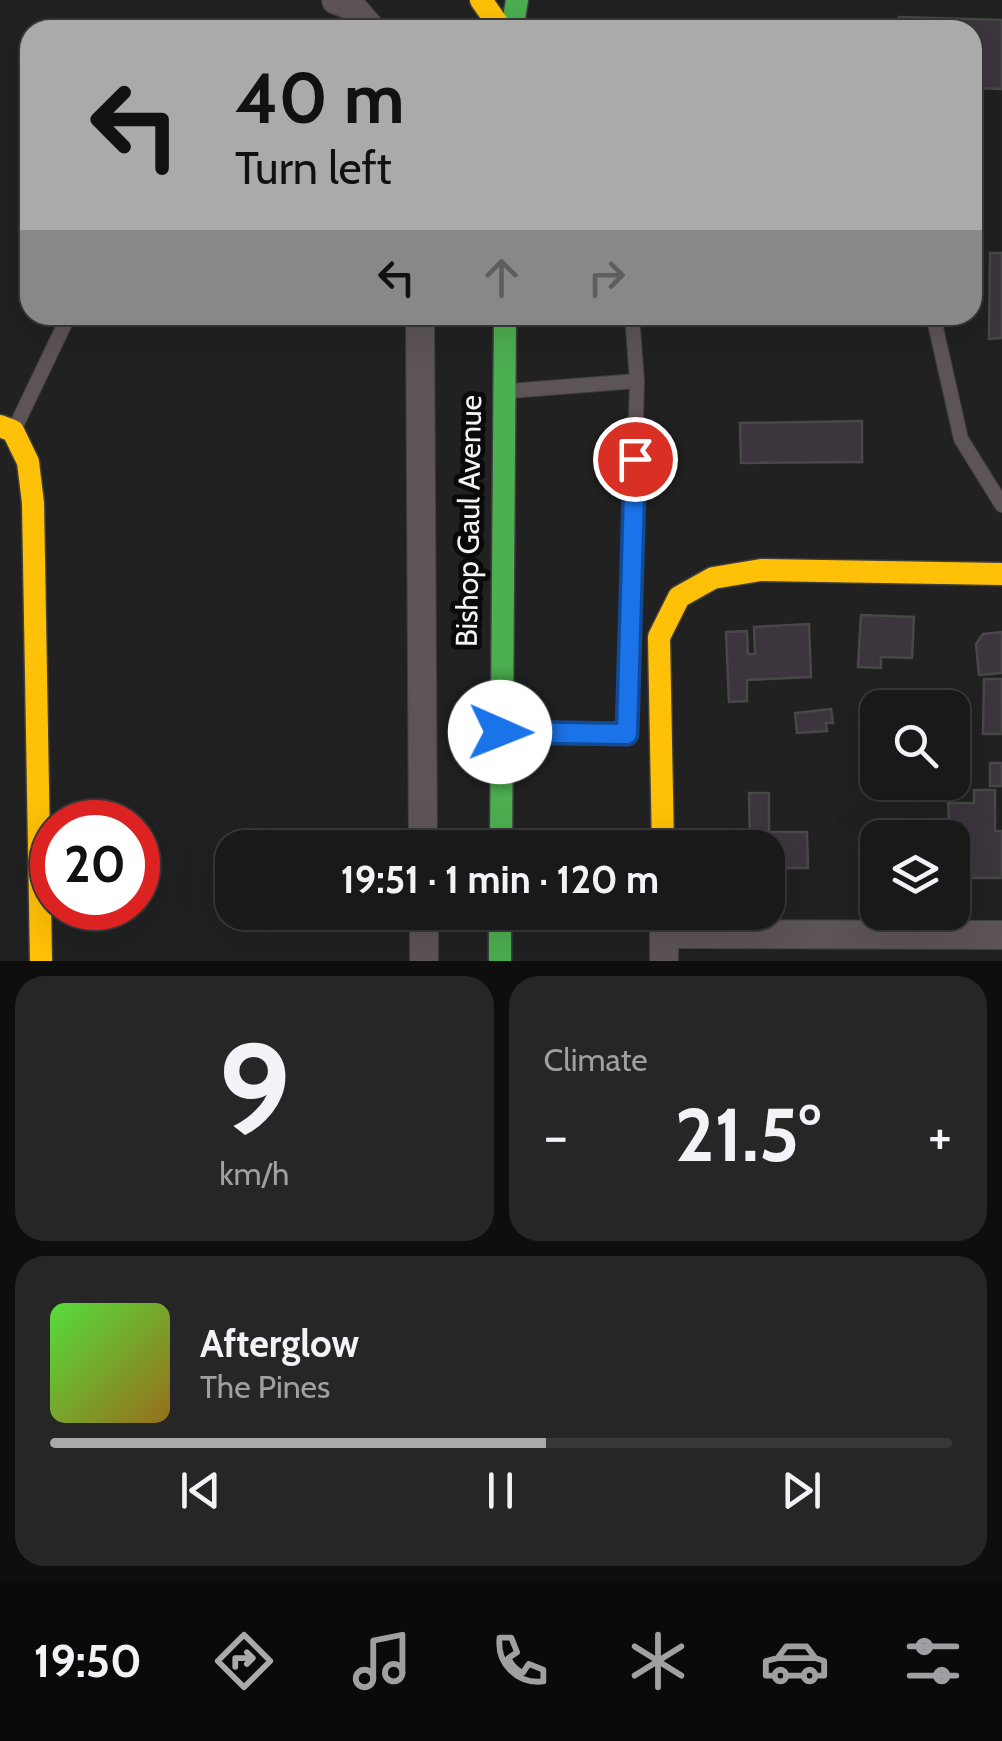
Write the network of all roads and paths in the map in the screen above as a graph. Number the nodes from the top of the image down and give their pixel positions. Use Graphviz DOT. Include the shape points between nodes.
graph roads {
  1 [pos="336,0"];
  2 [pos="364,20"];
  3 [pos="64,325"];
  4 [pos="420,325"];
  5 [pos="504,325"];
  6 [pos="633,325"];
  7 [pos="935,325"];
  8 [pos="637,381"];
  9 [pos="503,392"];
  10 [pos="7,428"];
  11 [pos="1002,504"];
  12 [pos="1002,574"];
  13 [pos="500,732"];
  14 [pos="424,830"];
  15 [pos="500,830"];
  16 [pos="663,830"];
  17 [pos="424,930"];
  18 [pos="500,930"];
  19 [pos="1002,935"];
  20 [pos="665,936"];
  21 [pos="40,961"];
  22 [pos="424,961"];
  23 [pos="500,961"];
  1 -- 2 [label="street"];
  3 -- 10 [label="lane"];
  4 -- 14 [label="street, Bishop Gaul Avenue"];
  5 -- 9 [label="main road, Bishop Gaul Avenue"];
  6 -- 8 [label="lane"];
  7 -- 11 [label="lane" via="961,439"];
  8 -- 9 [label="lane"];
  8 -- 13 [label="lane" via="627,734"];
  9 -- 13 [label="main road, Bishop Gaul Avenue"];
  10 -- 21 [label="main road" via="28,462 34,503"];
  12 -- 16 [label="main road" via="761,570 713,578 679,598 659,637"];
  13 -- 15 [label="main road, Bishop Gaul Avenue"];
  17 -- 22 [label="street"];
  18 -- 23 [label="main road"];
  19 -- 20 [label="street"];
}
